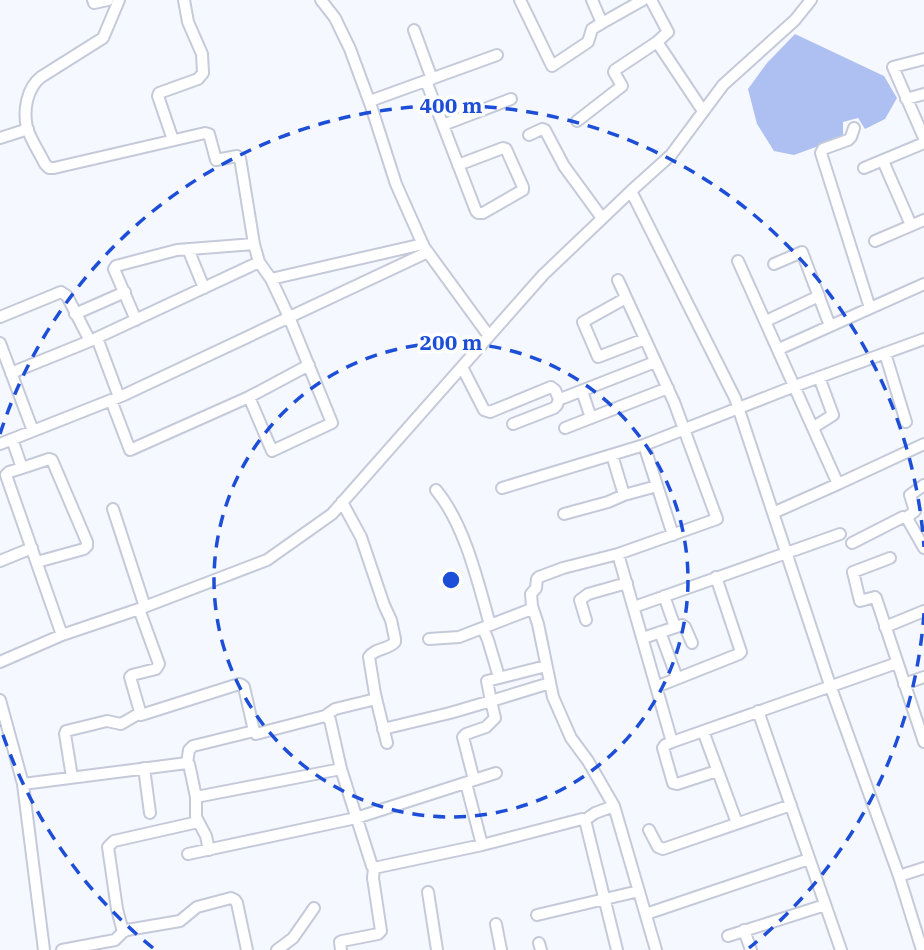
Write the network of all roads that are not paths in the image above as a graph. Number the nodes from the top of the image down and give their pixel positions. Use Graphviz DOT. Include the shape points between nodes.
graph roads {
  1 [pos="93,0"];
  2 [pos="108,0"];
  3 [pos="119,0"];
  4 [pos="184,0"];
  5 [pos="321,0"];
  6 [pos="520,0"];
  7 [pos="592,0"];
  8 [pos="643,0"];
  9 [pos="652,0"];
  10 [pos="811,0"];
  11 [pos="602,23"];
  12 [pos="414,30"];
  13 [pos="657,42"];
  14 [pos="497,55"];
  15 [pos="924,58"];
  16 [pos="429,80"];
  17 [pos="924,94"];
  18 [pos="511,99"];
  19 [pos="906,99"];
  20 [pos="370,101"];
  21 [pos="703,111"];
  22 [pos="578,121"];
  23 [pos="443,125"];
  24 [pos="854,128"];
  25 [pos="27,129"];
  26 [pos="529,135"];
  27 [pos="0,138"];
  28 [pos="173,140"];
  29 [pos="924,140"];
  30 [pos="883,161"];
  31 [pos="458,165"];
  32 [pos="864,168"];
  33 [pos="631,191"];
  34 [pos="602,218"];
  35 [pos="924,220"];
  36 [pos="911,226"];
  37 [pos="875,241"];
  38 [pos="254,244"];
  39 [pos="425,248"];
  40 [pos="188,249"];
  41 [pos="738,261"];
  42 [pos="260,262"];
  43 [pos="774,264"];
  44 [pos="271,279"];
  45 [pos="618,280"];
  46 [pos="924,284"];
  47 [pos="204,288"];
  48 [pos="125,292"];
  49 [pos="819,296"];
  50 [pos="626,298"];
  51 [pos="870,308"];
  52 [pos="75,314"];
  53 [pos="0,317"];
  54 [pos="289,317"];
  55 [pos="136,320"];
  56 [pos="765,321"];
  57 [pos="830,326"];
  58 [pos="489,336"];
  59 [pos="645,339"];
  60 [pos="924,339"];
  61 [pos="93,340"];
  62 [pos="0,343"];
  63 [pos="779,349"];
  64 [pos="885,353"];
  65 [pos="656,362"];
  66 [pos="309,365"];
  67 [pos="462,367"];
  68 [pos="11,373"];
  69 [pos="819,377"];
  70 [pos="795,386"];
  71 [pos="668,388"];
  72 [pos="582,390"];
  73 [pos="249,397"];
  74 [pos="115,399"];
  75 [pos="559,399"];
  76 [pos="738,408"];
  77 [pos="591,418"];
  78 [pos="906,422"];
  79 [pos="513,425"];
  80 [pos="814,427"];
  81 [pos="565,428"];
  82 [pos="685,429"];
  83 [pos="33,431"];
  84 [pos="12,439"];
  85 [pos="0,444"];
  86 [pos="924,444"];
  87 [pos="643,445"];
  88 [pos="612,455"];
  89 [pos="22,468"];
  90 [pos="3,476"];
  91 [pos="838,484"];
  92 [pos="924,485"];
  93 [pos="657,486"];
  94 [pos="502,488"];
  95 [pos="436,490"];
  96 [pos="624,495"];
  97 [pos="342,502"];
  98 [pos="113,509"];
  99 [pos="773,513"];
  100 [pos="564,514"];
  101 [pos="906,518"];
  102 [pos="839,534"];
  103 [pos="673,535"];
  104 [pos="852,543"];
  105 [pos="32,548"];
  106 [pos="924,548"];
  107 [pos="786,553"];
  108 [pos="618,554"];
  109 [pos="890,558"];
  110 [pos="0,561"];
  111 [pos="37,562"];
  112 [pos="716,578"];
  113 [pos="627,583"];
  114 [pos="664,596"];
  115 [pos="532,606"];
  116 [pos="634,607"];
  117 [pos="142,608"];
  118 [pos="924,611"];
  119 [pos="586,620"];
  120 [pos="486,627"];
  121 [pos="676,627"];
  122 [pos="886,627"];
  123 [pos="660,632"];
  124 [pos="62,635"];
  125 [pos="643,638"];
  126 [pos="429,639"];
  127 [pos="692,643"];
  128 [pos="0,662"];
  129 [pos="897,663"];
  130 [pos="546,666"];
  131 [pos="499,677"];
  132 [pos="924,677"];
  133 [pos="677,678"];
  134 [pos="550,683"];
  135 [pos="904,684"];
  136 [pos="830,685"];
  137 [pos="656,687"];
  138 [pos="376,699"];
  139 [pos="0,700"];
  140 [pos="491,701"];
  141 [pos="758,711"];
  142 [pos="140,713"];
  143 [pos="325,716"];
  144 [pos="921,722"];
  145 [pos="383,729"];
  146 [pos="254,731"];
  147 [pos="703,731"];
  148 [pos="671,742"];
  149 [pos="387,743"];
  150 [pos="924,743"];
  151 [pos="187,762"];
  152 [pos="144,768"];
  153 [pos="341,769"];
  154 [pos="717,771"];
  155 [pos="496,773"];
  156 [pos="72,777"];
  157 [pos="470,782"];
  158 [pos="23,784"];
  159 [pos="196,797"];
  160 [pos="791,805"];
  161 [pos="614,806"];
  162 [pos="150,813"];
  163 [pos="356,818"];
  164 [pos="585,820"];
  165 [pos="198,821"];
  166 [pos="737,824"];
  167 [pos="649,830"];
  168 [pos="482,845"];
  169 [pos="209,850"];
  170 [pos="188,855"];
  171 [pos="809,859"];
  172 [pos="924,867"];
  173 [pos="374,868"];
  174 [pos="899,876"];
  175 [pos="639,891"];
  176 [pos="428,892"];
  177 [pos="604,898"];
  178 [pos="825,905"];
  179 [pos="314,908"];
  180 [pos="646,914"];
  181 [pos="537,915"];
  182 [pos="496,924"];
  183 [pos="744,930"];
  184 [pos="123,932"];
  185 [pos="728,936"];
  186 [pos="44,950"];
  187 [pos="62,950"];
  188 [pos="247,950"];
  189 [pos="277,950"];
  190 [pos="341,950"];
  191 [pos="437,950"];
  192 [pos="501,950"];
  193 [pos="617,950"];
  194 [pos="656,950"];
  195 [pos="751,950"];
  196 [pos="841,950"];
  197 [pos="922,950"];
  1 -- 2 [label="street"];
  3 -- 25 [label="street" via="103,38 34,82 27,101"];
  4 -- 28 [label="street" via="202,54 203,73 159,93"];
  5 -- 20 [label="street" via="335,18"];
  6 -- 11 [label="street" via="552,66 588,42 592,29"];
  7 -- 11 [label="street"];
  8 -- 11 [label="street"];
  9 -- 13 [label="street" via="668,32"];
  10 -- 21 [label="street" via="723,85"];
  12 -- 16 [label="street"];
  13 -- 21 [label="street"];
  13 -- 22 [label="street" via="615,70 622,87"];
  14 -- 16 [label="street"];
  15 -- 19 [label="street" via="893,67"];
  16 -- 20 [label="street"];
  16 -- 23 [label="street"];
  17 -- 19 [label="street"];
  18 -- 23 [label="street"];
  19 -- 29 [label="street"];
  20 -- 39 [label="street" via="396,184"];
  21 -- 33 [label="street" via="671,156"];
  23 -- 31 [label="street"];
  24 -- 51 [label="street" via="851,137 821,153"];
  25 -- 27 [label="street"];
  25 -- 28 [label="street" via="49,168"];
  26 -- 34 [label="street" via="545,130 564,166"];
  28 -- 38 [label="street" via="209,134 216,160 240,158"];
  29 -- 30 [label="street"];
  30 -- 32 [label="street"];
  30 -- 36 [label="street"];
  31 -- 31 [label="street" via="478,213 523,190 503,148"];
  33 -- 34 [label="street"];
  33 -- 76 [label="street"];
  34 -- 58 [label="street"];
  35 -- 36 [label="street"];
  36 -- 37 [label="street"];
  38 -- 40 [label="street"];
  38 -- 42 [label="street"];
  39 -- 44 [label="street"];
  39 -- 54 [label="street"];
  39 -- 58 [label="street"];
  40 -- 47 [label="street"];
  40 -- 48 [label="street" via="116,265"];
  41 -- 56 [label="street"];
  42 -- 44 [label="street"];
  42 -- 47 [label="street"];
  43 -- 49 [label="street" via="802,252"];
  44 -- 54 [label="street"];
  45 -- 50 [label="street"];
  46 -- 51 [label="street"];
  47 -- 55 [label="street"];
  48 -- 52 [label="street"];
  48 -- 55 [label="street"];
  49 -- 56 [label="street"];
  49 -- 57 [label="street"];
  50 -- 59 [label="street"];
  50 -- 59 [label="street" via="583,322 598,357"];
  51 -- 57 [label="street"];
  52 -- 53 [label="street" via="61,292"];
  52 -- 61 [label="street"];
  54 -- 66 [label="street"];
  54 -- 74 [label="street"];
  55 -- 61 [label="street"];
  56 -- 63 [label="street"];
  57 -- 63 [label="street"];
  58 -- 67 [label="street"];
  59 -- 65 [label="street"];
  60 -- 64 [label="street"];
  61 -- 68 [label="street"];
  61 -- 74 [label="street"];
  62 -- 68 [label="street"];
  63 -- 70 [label="street"];
  64 -- 69 [label="street"];
  64 -- 78 [label="street"];
  65 -- 71 [label="street"];
  65 -- 72 [label="street"];
  66 -- 73 [label="street"];
  66 -- 73 [label="street" via="331,425 272,451"];
  67 -- 75 [label="street" via="487,412 551,387"];
  67 -- 97 [label="street"];
  68 -- 83 [label="street"];
  69 -- 70 [label="street"];
  69 -- 80 [label="street" via="834,413"];
  70 -- 76 [label="street"];
  70 -- 80 [label="street"];
  71 -- 77 [label="street"];
  71 -- 82 [label="street"];
  72 -- 75 [label="street"];
  72 -- 77 [label="street"];
  73 -- 74 [label="street" via="130,450"];
  74 -- 83 [label="street"];
  75 -- 79 [label="street" via="554,408"];
  76 -- 82 [label="street"];
  76 -- 99 [label="street"];
  77 -- 81 [label="street"];
  80 -- 91 [label="street"];
  82 -- 87 [label="street"];
  82 -- 103 [label="street" via="718,518"];
  83 -- 84 [label="street"];
  84 -- 85 [label="street"];
  84 -- 89 [label="street"];
  86 -- 91 [label="street"];
  87 -- 88 [label="street"];
  87 -- 93 [label="street"];
  88 -- 94 [label="street"];
  88 -- 96 [label="street"];
  89 -- 90 [label="street"];
  89 -- 111 [label="street" via="52,460 87,541 83,549"];
  90 -- 105 [label="street"];
  91 -- 99 [label="street"];
  92 -- 101 [label="street" via="910,495 915,511"];
  93 -- 96 [label="street"];
  93 -- 103 [label="street"];
  95 -- 120 [label="street" via="463,539"];
  96 -- 100 [label="street"];
  97 -- 117 [label="street" via="267,560"];
  97 -- 138 [label="street" via="361,537 396,639 392,646 370,654"];
  98 -- 117 [label="street"];
  99 -- 107 [label="street"];
  101 -- 104 [label="street"];
  101 -- 106 [label="street"];
  102 -- 107 [label="street"];
  103 -- 108 [label="street"];
  105 -- 110 [label="street"];
  105 -- 111 [label="street"];
  107 -- 112 [label="street"];
  107 -- 136 [label="street"];
  108 -- 113 [label="street"];
  108 -- 115 [label="street" via="539,577 531,594"];
  109 -- 122 [label="street" via="853,572 860,601 876,597"];
  111 -- 124 [label="street"];
  112 -- 114 [label="street"];
  112 -- 133 [label="street" via="741,652"];
  113 -- 116 [label="street"];
  113 -- 119 [label="street" via="580,600"];
  114 -- 116 [label="street"];
  114 -- 121 [label="street"];
  115 -- 120 [label="street"];
  115 -- 130 [label="street"];
  116 -- 125 [label="street"];
  117 -- 124 [label="street"];
  117 -- 142 [label="street" via="159,664 130,677"];
  118 -- 122 [label="street"];
  120 -- 126 [label="street" via="459,637"];
  120 -- 131 [label="street"];
  121 -- 123 [label="street"];
  121 -- 127 [label="street" via="685,627"];
  122 -- 129 [label="street"];
  123 -- 125 [label="street"];
  123 -- 133 [label="street"];
  124 -- 128 [label="street"];
  125 -- 137 [label="street"];
  129 -- 135 [label="street"];
  129 -- 136 [label="street"];
  130 -- 131 [label="street"];
  130 -- 134 [label="street"];
  131 -- 140 [label="street" via="487,681"];
  132 -- 135 [label="street"];
  133 -- 137 [label="street"];
  134 -- 140 [label="street"];
  134 -- 161 [label="street" via="569,735"];
  135 -- 144 [label="street"];
  136 -- 141 [label="street"];
  136 -- 174 [label="street"];
  137 -- 148 [label="street"];
  138 -- 143 [label="street"];
  138 -- 145 [label="street"];
  139 -- 158 [label="street"];
  140 -- 145 [label="street"];
  140 -- 157 [label="street" via="495,718 463,737"];
  141 -- 147 [label="street"];
  141 -- 160 [label="street"];
  142 -- 146 [label="street" via="144,716 242,685"];
  142 -- 156 [label="street" via="121,724 107,720 66,732"];
  143 -- 146 [label="street" via="259,735"];
  143 -- 153 [label="street" via="330,720"];
  144 -- 150 [label="street"];
  145 -- 149 [label="street"];
  146 -- 151 [label="street" via="193,746"];
  147 -- 148 [label="street"];
  147 -- 154 [label="street"];
  148 -- 154 [label="street" via="663,748 674,785"];
  151 -- 152 [label="street"];
  151 -- 159 [label="street"];
  152 -- 156 [label="street"];
  152 -- 162 [label="street"];
  153 -- 159 [label="street"];
  153 -- 163 [label="street"];
  154 -- 166 [label="street"];
  155 -- 157 [label="street"];
  156 -- 158 [label="street"];
  157 -- 163 [label="street"];
  157 -- 168 [label="street"];
  158 -- 186 [label="street"];
  159 -- 165 [label="street"];
  160 -- 166 [label="street"];
  160 -- 171 [label="street"];
  161 -- 164 [label="street"];
  161 -- 175 [label="street"];
  163 -- 169 [label="street"];
  163 -- 173 [label="street"];
  164 -- 168 [label="street"];
  164 -- 177 [label="street"];
  165 -- 169 [label="street"];
  165 -- 184 [label="street" via="110,844"];
  166 -- 167 [label="street" via="663,849"];
  168 -- 173 [label="street"];
  169 -- 170 [label="street"];
  171 -- 178 [label="street"];
  171 -- 180 [label="street"];
  172 -- 174 [label="street"];
  173 -- 190 [label="street" via="381,931 342,941"];
  174 -- 197 [label="street"];
  175 -- 177 [label="street"];
  175 -- 180 [label="street"];
  176 -- 191 [label="street"];
  177 -- 181 [label="street"];
  177 -- 193 [label="street"];
  178 -- 183 [label="street"];
  178 -- 196 [label="street"];
  179 -- 189 [label="street" via="293,938"];
  180 -- 194 [label="street"];
  182 -- 192 [label="street"];
  183 -- 185 [label="street"];
  183 -- 195 [label="street"];
  184 -- 187 [label="street" via="115,940"];
  184 -- 188 [label="street" via="180,921 197,907 232,898"];
}
